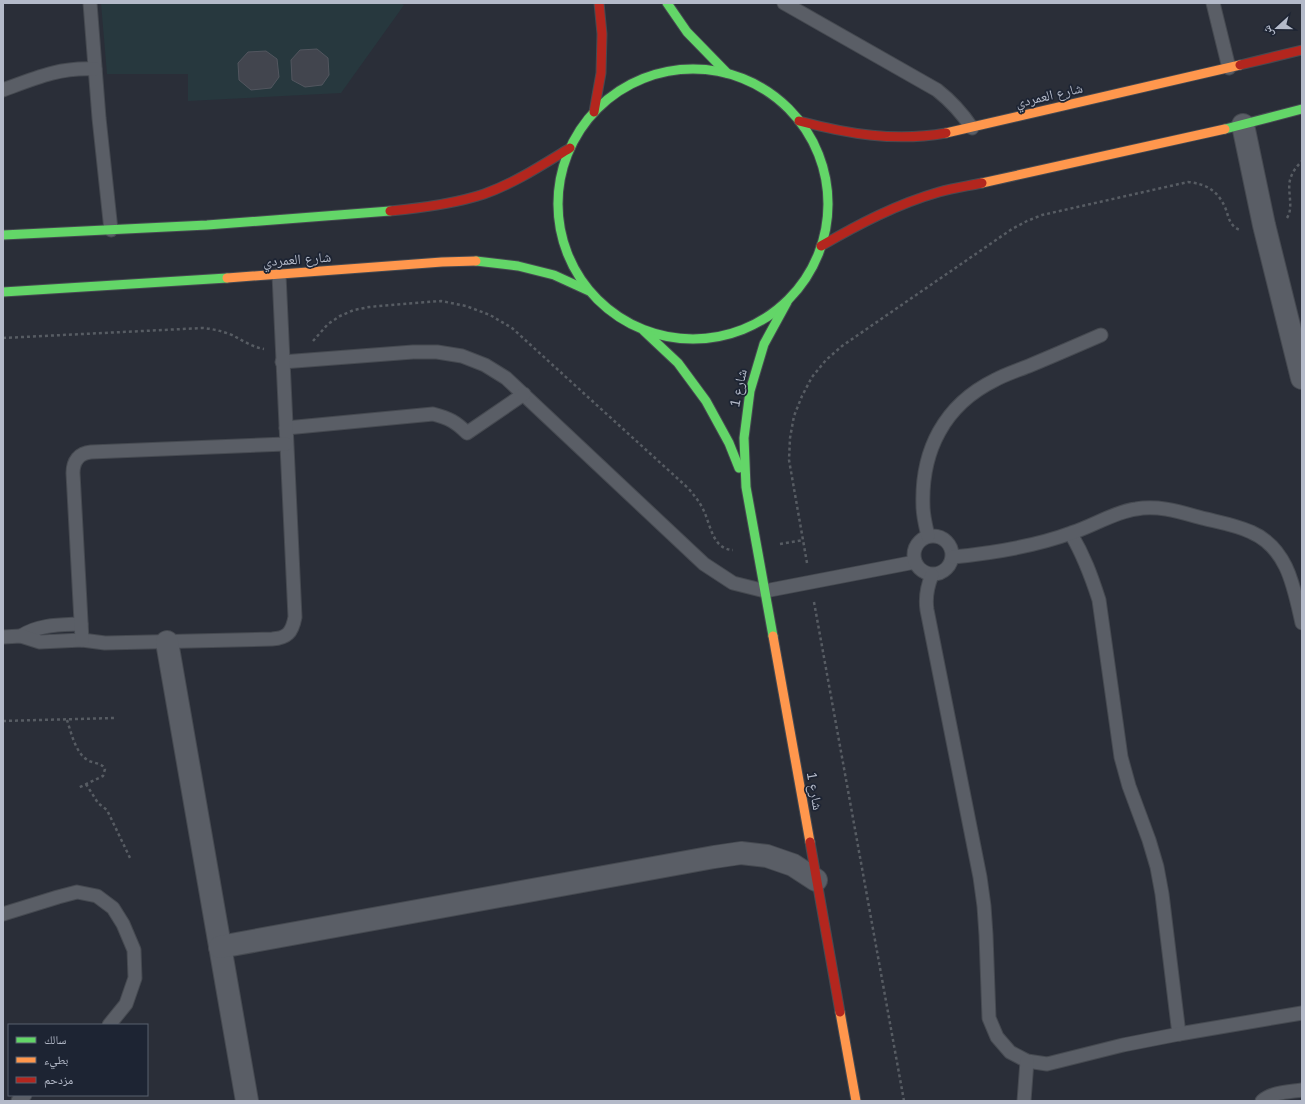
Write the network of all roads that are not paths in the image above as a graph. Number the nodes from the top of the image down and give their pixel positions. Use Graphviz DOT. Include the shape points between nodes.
graph roads {
  1 [pos="90,3"];
  2 [pos="600,3"];
  3 [pos="667,3"];
  4 [pos="784,3"];
  5 [pos="1213,3"];
  6 [pos="1302,50"];
  7 [pos="1228,68"];
  8 [pos="95,69"];
  9 [pos="727,73"];
  10 [pos="3,90"];
  11 [pos="1302,109"];
  12 [pos="594,112"];
  13 [pos="799,121"];
  14 [pos="1243,125"];
  15 [pos="972,128"];
  16 [pos="570,148"];
  17 [pos="111,230"];
  18 [pos="3,235"];
  19 [pos="821,246"];
  20 [pos="279,275"];
  21 [pos="589,291"];
  22 [pos="3,292"];
  23 [pos="787,302"];
  24 [pos="644,330"];
  25 [pos="1101,335"];
  26 [pos="282,356"];
  27 [pos="1302,378"];
  28 [pos="524,394"];
  29 [pos="286,428"];
  30 [pos="286,444"];
  31 [pos="746,487"];
  32 [pos="1071,534"];
  33 [pos="928,536"];
  34 [pos="953,557"];
  35 [pos="915,562"];
  36 [pos="932,575"];
  37 [pos="765,591"];
  38 [pos="1302,623"];
  39 [pos="81,624"];
  40 [pos="21,636"];
  41 [pos="3,637"];
  42 [pos="82,640"];
  43 [pos="167,642"];
  44 [pos="816,880"];
  45 [pos="3,914"];
  46 [pos="220,947"];
  47 [pos="1302,1013"];
  48 [pos="110,1024"];
  49 [pos="1179,1034"];
  50 [pos="1027,1061"];
  51 [pos="1302,1090"];
  52 [pos="247,1101"];
  53 [pos="856,1101"];
  54 [pos="1024,1101"];
  55 [pos="1262,1101"];
  1 -- 8 [label="lane"];
  2 -- 12 [label="main road" via="601,73"];
  3 -- 9 [label="main road" via="696,44"];
  4 -- 15 [label="lane" via="937,90 962,113"];
  5 -- 7 [label="lane"];
  6 -- 7 [label="main road, شارع العمردي"];
  7 -- 15 [label="main road, شارع العمردي"];
  8 -- 10 [label="lane" via="53,72"];
  8 -- 17 [label="lane"];
  9 -- 12 [label="main road" via="698,69 669,71 641,79 616,92"];
  9 -- 13 [label="main road" via="754,84 779,100"];
  11 -- 14 [label="main road"];
  12 -- 16 [label="main road"];
  13 -- 15 [label="main road, شارع العمردي" via="827,129 885,136 915,136"];
  13 -- 19 [label="main road" via="816,150 826,181 828,214"];
  14 -- 19 [label="main road" via="939,192 878,215"];
  14 -- 27 [label="street" via="1264,226"];
  16 -- 17 [label="main road" via="506,185 471,198 435,206 278,220"];
  16 -- 21 [label="main road" via="560,177 558,207 562,237 572,265"];
  17 -- 18 [label="main road"];
  19 -- 23 [label="main road" via="813,266"];
  20 -- 21 [label="main road, شارع العمردي" via="480,261 518,266 554,275"];
  20 -- 22 [label="main road, شارع العمردي"];
  20 -- 26 [label="lane"];
  21 -- 24 [label="main road" via="605,307"];
  23 -- 24 [label="main road" via="756,325 720,337 682,340"];
  23 -- 31 [label="main road, شارع 1" via="764,344 750,391 744,438"];
  24 -- 31 [label="main road, شارع 1" via="678,363 706,401 729,443"];
  25 -- 33 [label="lane" via="994,380 974,392 941,426 929,452 923,480 923,508"];
  26 -- 28 [label="lane" via="437,352 462,356 485,365 506,378"];
  26 -- 29 [label="lane"];
  28 -- 29 [label="lane" via="467,433 446,417 433,414"];
  28 -- 37 [label="lane" via="704,564 734,583"];
  29 -- 30 [label="lane"];
  30 -- 39 [label="lane" via="85,452 79,456 75,460 73,473"];
  30 -- 43 [label="lane" via="295,617 293,626 288,634 280,638"];
  31 -- 37 [label="main road, شارع 1"];
  32 -- 34 [label="lane" via="1036,544"];
  32 -- 38 [label="lane" via="1120,513 1153,508 1170,510 1252,532 1268,542 1289,572"];
  32 -- 49 [label="lane" via="1083,554 1099,600 1121,757 1157,867"];
  33 -- 34 [label="lane" via="943,538 949,543"];
  33 -- 35 [label="lane" via="920,540 916,546"];
  34 -- 36 [label="lane" via="946,570"];
  35 -- 36 [label="lane" via="925,573"];
  35 -- 37 [label="lane"];
  36 -- 50 [label="lane" via="925,598 980,877 986,935 989,1018 996,1037 1010,1052"];
  37 -- 44 [label="main road, شارع 1"];
  39 -- 40 [label="lane" via="39,628"];
  39 -- 42 [label="lane"];
  40 -- 41 [label="lane"];
  40 -- 42 [label="lane" via="40,642"];
  42 -- 43 [label="lane" via="105,643"];
  43 -- 46 [label="street"];
  44 -- 46 [label="street" via="793,865 768,856 741,853"];
  44 -- 53 [label="main road, شارع 1"];
  45 -- 48 [label="lane" via="77,892 97,896 113,908 134,950 135,978 126,1004"];
  46 -- 52 [label="street"];
  47 -- 49 [label="lane"];
  49 -- 50 [label="lane" via="1047,1064"];
  50 -- 54 [label="lane"];
  51 -- 55 [label="lane" via="1266,1097"];
}
